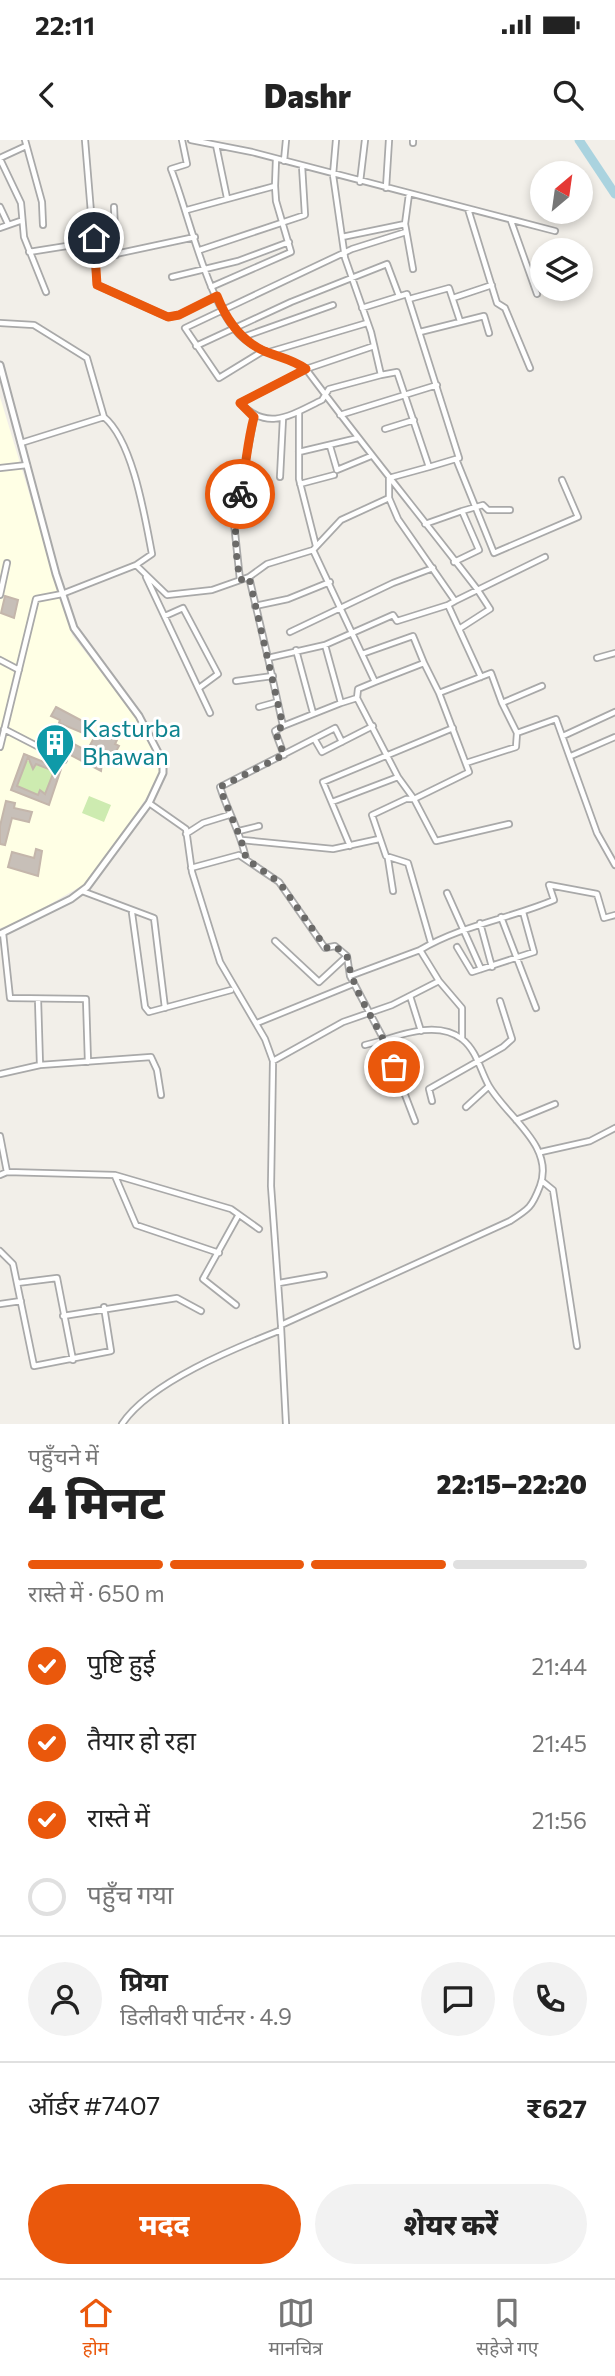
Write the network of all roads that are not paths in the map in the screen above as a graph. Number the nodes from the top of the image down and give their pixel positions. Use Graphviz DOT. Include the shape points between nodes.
graph roads {
  1 [pos="85,140"];
  2 [pos="182,140"];
  3 [pos="191,140"];
  4 [pos="286,140"];
  5 [pos="336,140"];
  6 [pos="365,140"];
  7 [pos="389,140"];
  8 [pos="26,143"];
  9 [pos="216,145"];
  10 [pos="0,159"];
  11 [pos="276,159"];
  12 [pos="284,161"];
  13 [pos="302,166"];
  14 [pos="333,175"];
  15 [pos="360,182"];
  16 [pos="275,186"];
  17 [pos="386,188"];
  18 [pos="409,194"];
  19 [pos="227,198"];
  20 [pos="0,207"];
  21 [pos="114,207"];
  22 [pos="468,209"];
  23 [pos="187,210"];
  24 [pos="511,220"];
  25 [pos="20,221"];
  26 [pos="8,224"];
  27 [pos="283,224"];
  28 [pos="43,225"];
  29 [pos="405,225"];
  30 [pos="0,228"];
  31 [pos="555,231"];
  32 [pos="406,232"];
  33 [pos="195,237"];
  34 [pos="342,237"];
  35 [pos="289,242"];
  36 [pos="73,245"];
  37 [pos="200,250"];
  38 [pos="29,252"];
  39 [pos="345,254"];
  40 [pos="117,255"];
  41 [pos="97,258"];
  42 [pos="206,269"];
  43 [pos="413,269"];
  44 [pos="530,274"];
  45 [pos="351,276"];
  46 [pos="172,277"];
  47 [pos="492,285"];
  48 [pos="211,286"];
  49 [pos="46,292"];
  50 [pos="217,296"];
  51 [pos="399,296"];
  52 [pos="453,298"];
  53 [pos="409,299"];
  54 [pos="333,305"];
  55 [pos="361,308"];
  56 [pos="222,309"];
  57 [pos="460,321"];
  58 [pos="0,323"];
  59 [pos="367,323"];
  60 [pos="234,327"];
  61 [pos="420,332"];
  62 [pos="489,333"];
  63 [pos="243,337"];
  64 [pos="196,346"];
  65 [pos="374,346"];
  66 [pos="266,351"];
  67 [pos="0,365"];
  68 [pos="530,368"];
  69 [pos="306,369"];
  70 [pos="381,374"];
  71 [pos="437,385"];
  72 [pos="404,393"];
  73 [pos="325,395"];
  74 [pos="299,412"];
  75 [pos="340,415"];
  76 [pos="104,417"];
  77 [pos="254,417"];
  78 [pos="283,418"];
  79 [pos="414,420"];
  80 [pos="385,429"];
  81 [pos="358,438"];
  82 [pos="21,443"];
  83 [pos="330,446"];
  84 [pos="299,452"];
  85 [pos="371,456"];
  86 [pos="456,459"];
  87 [pos="27,465"];
  88 [pos="429,467"];
  89 [pos="0,468"];
  90 [pos="334,475"];
  91 [pos="279,477"];
  92 [pos="390,478"];
  93 [pos="562,480"];
  94 [pos="300,484"];
  95 [pos="389,498"];
  96 [pos="474,506"];
  97 [pos="463,510"];
  98 [pos="510,510"];
  99 [pos="425,524"];
  100 [pos="314,548"];
  101 [pos="545,557"];
  102 [pos="454,562"];
  103 [pos="7,563"];
  104 [pos="136,565"];
  105 [pos="433,568"];
  106 [pos="144,573"];
  107 [pos="249,577"];
  108 [pos="240,580"];
  109 [pos="330,582"];
  110 [pos="477,589"];
  111 [pos="62,593"];
  112 [pos="0,595"];
  113 [pos="455,601"];
  114 [pos="448,605"];
  115 [pos="255,607"];
  116 [pos="342,609"];
  117 [pos="165,616"];
  118 [pos="459,629"];
  119 [pos="290,632"];
  120 [pos="353,633"];
  121 [pos="325,645"];
  122 [pos="296,650"];
  123 [pos="615,653"];
  124 [pos="362,654"];
  125 [pos="268,658"];
  126 [pos="597,658"];
  127 [pos="0,660"];
  128 [pos="424,663"];
  129 [pos="19,670"];
  130 [pos="273,676"];
  131 [pos="481,677"];
  132 [pos="236,681"];
  133 [pos="375,682"];
  134 [pos="542,686"];
  135 [pos="199,688"];
  136 [pos="439,694"];
  137 [pos="357,698"];
  138 [pos="277,702"];
  139 [pos="341,703"];
  140 [pos="502,703"];
  141 [pos="260,707"];
  142 [pos="615,712"];
  143 [pos="211,713"];
  144 [pos="313,713"];
  145 [pos="283,726"];
  146 [pos="373,726"];
  147 [pos="453,728"];
  148 [pos="4,729"];
  149 [pos="517,733"];
  150 [pos="563,736"];
  151 [pos="615,737"];
  152 [pos="315,740"];
  153 [pos="342,742"];
  154 [pos="0,747"];
  155 [pos="284,755"];
  156 [pos="389,755"];
  157 [pos="571,756"];
  158 [pos="64,760"];
  159 [pos="466,763"];
  160 [pos="398,777"];
  161 [pos="414,799"];
  162 [pos="332,802"];
  163 [pos="149,803"];
  164 [pos="229,815"];
  165 [pos="509,824"];
  166 [pos="258,826"];
  167 [pos="239,831"];
  168 [pos="186,834"];
  169 [pos="379,839"];
  170 [pos="242,840"];
  171 [pos="350,846"];
  172 [pos="246,859"];
  173 [pos="388,859"];
  174 [pos="615,865"];
  175 [pos="191,868"];
  176 [pos="82,891"];
  177 [pos="393,891"];
  178 [pos="447,893"];
  179 [pos="132,912"];
  180 [pos="523,912"];
  181 [pos="615,915"];
  182 [pos="501,917"];
  183 [pos="480,923"];
  184 [pos="463,928"];
  185 [pos="1,933"];
  186 [pos="275,941"];
  187 [pos="431,943"];
  188 [pos="457,947"];
  189 [pos="419,950"];
  190 [pos="347,956"];
  191 [pos="516,958"];
  192 [pos="492,967"];
  193 [pos="481,969"];
  194 [pos="350,976"];
  195 [pos="439,981"];
  196 [pos="353,984"];
  197 [pos="231,990"];
  198 [pos="410,996"];
  199 [pos="38,999"];
  200 [pos="500,1001"];
  201 [pos="165,1008"];
  202 [pos="536,1008"];
  203 [pos="368,1013"];
  204 [pos="257,1023"];
  205 [pos="421,1031"];
  206 [pos="461,1039"];
  207 [pos="384,1040"];
  208 [pos="365,1045"];
  209 [pos="273,1061"];
  210 [pos="479,1061"];
  211 [pos="88,1062"];
  212 [pos="40,1065"];
  213 [pos="0,1074"];
  214 [pos="489,1086"];
  215 [pos="161,1095"];
  216 [pos="432,1101"];
  217 [pos="555,1104"];
  218 [pos="466,1107"];
  219 [pos="516,1120"];
  220 [pos="415,1121"];
  221 [pos="615,1128"];
  222 [pos="0,1136"];
  223 [pos="541,1152"];
  224 [pos="7,1172"];
  225 [pos="0,1175"];
  226 [pos="115,1175"];
  227 [pos="542,1181"];
  228 [pos="238,1216"];
  229 [pos="259,1229"];
  230 [pos="0,1251"];
  231 [pos="219,1253"];
  232 [pos="324,1275"];
  233 [pos="17,1283"];
  234 [pos="279,1283"];
  235 [pos="21,1301"];
  236 [pos="0,1304"];
  237 [pos="236,1305"];
  238 [pos="104,1307"];
  239 [pos="201,1311"];
  240 [pos="63,1316"];
  241 [pos="281,1327"];
  242 [pos="577,1346"];
  243 [pos="72,1360"];
  244 [pos="122,1424"];
  245 [pos="286,1424"];
  1 -- 41 [label="street"];
  2 -- 23 [label="street" via="187,164 171,169"];
  3 -- 9 [label="street"];
  4 -- 12 [label="street"];
  5 -- 14 [label="street"];
  6 -- 15 [label="street"];
  7 -- 17 [label="street"];
  8 -- 10 [label="street"];
  8 -- 28 [label="street" via="42,202"];
  9 -- 11 [label="street"];
  9 -- 19 [label="street"];
  10 -- 25 [label="street" via="21,204 24,215"];
  11 -- 12 [label="street"];
  11 -- 16 [label="street"];
  12 -- 13 [label="street"];
  13 -- 14 [label="street"];
  13 -- 27 [label="street" via="305,215"];
  14 -- 15 [label="street"];
  14 -- 34 [label="street"];
  15 -- 17 [label="street"];
  16 -- 19 [label="street"];
  16 -- 27 [label="street"];
  17 -- 18 [label="street"];
  18 -- 22 [label="street"];
  18 -- 29 [label="street"];
  19 -- 23 [label="street"];
  20 -- 26 [label="street"];
  21 -- 40 [label="street"];
  22 -- 24 [label="street"];
  22 -- 47 [label="street"];
  23 -- 33 [label="street"];
  24 -- 31 [label="street"];
  24 -- 44 [label="street"];
  25 -- 26 [label="street"];
  25 -- 38 [label="street"];
  26 -- 30 [label="street"];
  27 -- 35 [label="street"];
  27 -- 37 [label="street"];
  29 -- 32 [label="street"];
  29 -- 34 [label="street"];
  32 -- 39 [label="street"];
  32 -- 43 [label="street"];
  33 -- 37 [label="street"];
  33 -- 40 [label="street"];
  34 -- 39 [label="street"];
  35 -- 42 [label="street"];
  35 -- 48 [label="street" via="291,252"];
  36 -- 38 [label="street"];
  37 -- 42 [label="street"];
  38 -- 49 [label="street"];
  39 -- 45 [label="street"];
  39 -- 56 [label="street"];
  40 -- 41 [label="street"];
  41 -- 50 [label="street" via="97,285 168,317"];
  42 -- 46 [label="street"];
  42 -- 48 [label="street"];
  45 -- 51 [label="street" via="387,264"];
  45 -- 55 [label="street"];
  45 -- 60 [label="street"];
  47 -- 52 [label="street"];
  47 -- 68 [label="street"];
  48 -- 50 [label="street"];
  50 -- 56 [label="street"];
  51 -- 53 [label="street" via="407,294"];
  51 -- 55 [label="street"];
  52 -- 53 [label="street" via="449,288"];
  52 -- 57 [label="street"];
  53 -- 61 [label="street"];
  54 -- 63 [label="street"];
  55 -- 59 [label="street"];
  56 -- 60 [label="street"];
  56 -- 64 [label="street" via="185,328"];
  57 -- 61 [label="street"];
  57 -- 62 [label="street" via="484,316"];
  58 -- 76 [label="street" via="34,325 87,358"];
  59 -- 65 [label="street"];
  59 -- 66 [label="street"];
  60 -- 63 [label="street"];
  60 -- 64 [label="street"];
  61 -- 71 [label="street"];
  63 -- 66 [label="street"];
  64 -- 66 [label="street" via="219,378"];
  65 -- 69 [label="street"];
  65 -- 70 [label="street"];
  66 -- 69 [label="street"];
  67 -- 82 [label="street"];
  69 -- 73 [label="street"];
  69 -- 77 [label="street" via="240,403"];
  70 -- 72 [label="street" via="397,372"];
  70 -- 73 [label="street" via="340,385"];
  71 -- 72 [label="street"];
  71 -- 86 [label="street"];
  72 -- 75 [label="street"];
  72 -- 79 [label="street"];
  73 -- 74 [label="street"];
  73 -- 75 [label="street"];
  74 -- 78 [label="street"];
  74 -- 84 [label="street"];
  75 -- 81 [label="street"];
  76 -- 82 [label="street"];
  76 -- 104 [label="street" via="115,426 142,498 152,554"];
  77 -- 78 [label="street"];
  77 -- 108 [label="street" via="234,523"];
  78 -- 91 [label="street"];
  79 -- 80 [label="street"];
  79 -- 88 [label="street"];
  81 -- 83 [label="street"];
  81 -- 85 [label="street"];
  82 -- 87 [label="street"];
  83 -- 84 [label="street"];
  83 -- 85 [label="street" via="337,470"];
  84 -- 94 [label="street"];
  85 -- 92 [label="street"];
  86 -- 88 [label="street"];
  86 -- 96 [label="street"];
  87 -- 89 [label="street"];
  87 -- 111 [label="street"];
  88 -- 92 [label="street"];
  90 -- 94 [label="street"];
  92 -- 95 [label="street"];
  92 -- 99 [label="street"];
  93 -- 96 [label="street" via="578,517 495,552"];
  94 -- 100 [label="street"];
  95 -- 100 [label="street" via="341,520"];
  95 -- 105 [label="street" via="398,519"];
  96 -- 97 [label="street"];
  96 -- 98 [label="street"];
  97 -- 99 [label="street"];
  97 -- 102 [label="street" via="478,550"];
  99 -- 102 [label="street"];
  100 -- 107 [label="street" via="267,564"];
  100 -- 109 [label="street"];
  101 -- 110 [label="street"];
  102 -- 110 [label="street"];
  103 -- 112 [label="street"];
  104 -- 106 [label="street"];
  104 -- 111 [label="street"];
  105 -- 113 [label="street"];
  105 -- 116 [label="street"];
  106 -- 108 [label="street" via="167,596 212,590"];
  106 -- 117 [label="street"];
  107 -- 108 [label="street"];
  107 -- 115 [label="street"];
  109 -- 115 [label="street"];
  109 -- 116 [label="street"];
  110 -- 113 [label="street"];
  110 -- 118 [label="street" via="490,609"];
  111 -- 129 [label="street" via="36,599"];
  111 -- 163 [label="street" via="74,628 139,716 163,762 159,785"];
  113 -- 114 [label="street"];
  114 -- 118 [label="street"];
  114 -- 120 [label="street" via="397,621 393,615"];
  115 -- 125 [label="street"];
  116 -- 119 [label="street"];
  116 -- 120 [label="street"];
  117 -- 135 [label="street"];
  117 -- 135 [label="street" via="183,608 218,674"];
  118 -- 131 [label="street"];
  120 -- 121 [label="street"];
  120 -- 124 [label="street"];
  121 -- 122 [label="street"];
  121 -- 139 [label="street"];
  122 -- 125 [label="street"];
  122 -- 144 [label="street"];
  123 -- 126 [label="street"];
  124 -- 128 [label="street" via="413,636"];
  124 -- 133 [label="street"];
  125 -- 130 [label="street"];
  127 -- 129 [label="street"];
  128 -- 133 [label="street"];
  128 -- 136 [label="street"];
  129 -- 148 [label="street"];
  130 -- 132 [label="street"];
  130 -- 138 [label="street"];
  131 -- 136 [label="street"];
  131 -- 140 [label="street" via="491,673"];
  133 -- 137 [label="street" via="358,689"];
  134 -- 140 [label="street"];
  135 -- 143 [label="street"];
  136 -- 147 [label="street"];
  137 -- 139 [label="street"];
  137 -- 146 [label="street"];
  138 -- 141 [label="street"];
  138 -- 145 [label="street"];
  139 -- 144 [label="street"];
  140 -- 149 [label="street"];
  142 -- 150 [label="street"];
  144 -- 145 [label="street"];
  145 -- 155 [label="street" via="275,731"];
  146 -- 153 [label="street"];
  146 -- 156 [label="street"];
  147 -- 156 [label="street"];
  147 -- 159 [label="street"];
  148 -- 154 [label="street"];
  148 -- 158 [label="street"];
  149 -- 150 [label="street" via="556,719"];
  149 -- 159 [label="street" via="516,747"];
  150 -- 157 [label="street"];
  151 -- 157 [label="street"];
  152 -- 153 [label="street" via="322,751"];
  152 -- 153 [label="street" via="335,728"];
  152 -- 155 [label="street"];
  155 -- 164 [label="street" via="220,787"];
  156 -- 160 [label="street"];
  156 -- 162 [label="street" via="323,782"];
  157 -- 174 [label="street" via="597,832"];
  159 -- 161 [label="street" via="469,772"];
  160 -- 161 [label="street"];
  160 -- 162 [label="street"];
  161 -- 165 [label="street" via="436,841"];
  161 -- 169 [label="street" via="372,815"];
  162 -- 171 [label="street"];
  163 -- 168 [label="street"];
  163 -- 176 [label="street"];
  164 -- 167 [label="street"];
  164 -- 168 [label="street"];
  166 -- 167 [label="street"];
  167 -- 170 [label="street"];
  168 -- 175 [label="street"];
  169 -- 171 [label="street"];
  169 -- 173 [label="street"];
  170 -- 171 [label="street" via="333,849"];
  170 -- 172 [label="street"];
  172 -- 175 [label="street" via="239,855"];
  172 -- 190 [label="street" via="279,882 326,948 335,946"];
  173 -- 177 [label="street"];
  173 -- 187 [label="street" via="408,863"];
  175 -- 204 [label="street" via="220,962"];
  176 -- 179 [label="street"];
  176 -- 185 [label="street"];
  178 -- 184 [label="street"];
  179 -- 201 [label="street" via="154,918"];
  179 -- 201 [label="street" via="145,1007 149,1012"];
  180 -- 181 [label="street" via="554,900 549,885 597,894 604,918"];
  180 -- 182 [label="street"];
  180 -- 191 [label="street" via="534,952"];
  182 -- 183 [label="street"];
  182 -- 191 [label="street"];
  183 -- 184 [label="street"];
  183 -- 192 [label="street"];
  184 -- 187 [label="street"];
  184 -- 193 [label="street"];
  185 -- 199 [label="street" via="10,998"];
  186 -- 190 [label="street" via="320,982"];
  187 -- 189 [label="street"];
  188 -- 193 [label="street" via="472,972"];
  189 -- 194 [label="street"];
  189 -- 195 [label="street"];
  190 -- 194 [label="street"];
  191 -- 192 [label="street"];
  191 -- 202 [label="street"];
  192 -- 193 [label="street"];
  194 -- 196 [label="street"];
  195 -- 198 [label="street"];
  195 -- 206 [label="street" via="462,1008"];
  196 -- 203 [label="street"];
  196 -- 204 [label="street"];
  197 -- 201 [label="street"];
  198 -- 203 [label="street"];
  198 -- 205 [label="street"];
  199 -- 211 [label="street" via="86,999"];
  199 -- 212 [label="street"];
  200 -- 210 [label="street" via="512,1039"];
  203 -- 207 [label="street"];
  203 -- 209 [label="street"];
  204 -- 209 [label="street"];
  205 -- 206 [label="street" via="434,1028"];
  205 -- 207 [label="street"];
  206 -- 210 [label="street"];
  207 -- 208 [label="street"];
  207 -- 220 [label="street"];
  209 -- 234 [label="street" via="271,1186"];
  210 -- 214 [label="street"];
  210 -- 216 [label="street" via="429,1089"];
  211 -- 212 [label="street"];
  211 -- 215 [label="street" via="151,1057"];
  212 -- 213 [label="street"];
  214 -- 218 [label="street"];
  214 -- 219 [label="street"];
  217 -- 219 [label="street"];
  219 -- 223 [label="street"];
  221 -- 223 [label="street" via="590,1141"];
  222 -- 224 [label="street"];
  223 -- 227 [label="street"];
  224 -- 225 [label="street"];
  224 -- 226 [label="street"];
  226 -- 228 [label="street" via="213,1202"];
  226 -- 231 [label="street" via="136,1225"];
  227 -- 241 [label="street" via="532,1207 510,1221"];
  227 -- 242 [label="street" via="553,1190"];
  228 -- 229 [label="street"];
  228 -- 231 [label="street"];
  230 -- 233 [label="street" via="13,1264"];
  231 -- 237 [label="street" via="204,1282"];
  232 -- 234 [label="street"];
  233 -- 235 [label="street"];
  233 -- 240 [label="street" via="57,1278"];
  234 -- 241 [label="street"];
  235 -- 236 [label="street"];
  235 -- 243 [label="street" via="34,1366"];
  238 -- 239 [label="street" via="177,1297"];
  238 -- 240 [label="street"];
  238 -- 243 [label="street" via="111,1351"];
  240 -- 243 [label="street"];
  241 -- 244 [label="street" via="154,1392"];
  241 -- 245 [label="street"];
}
